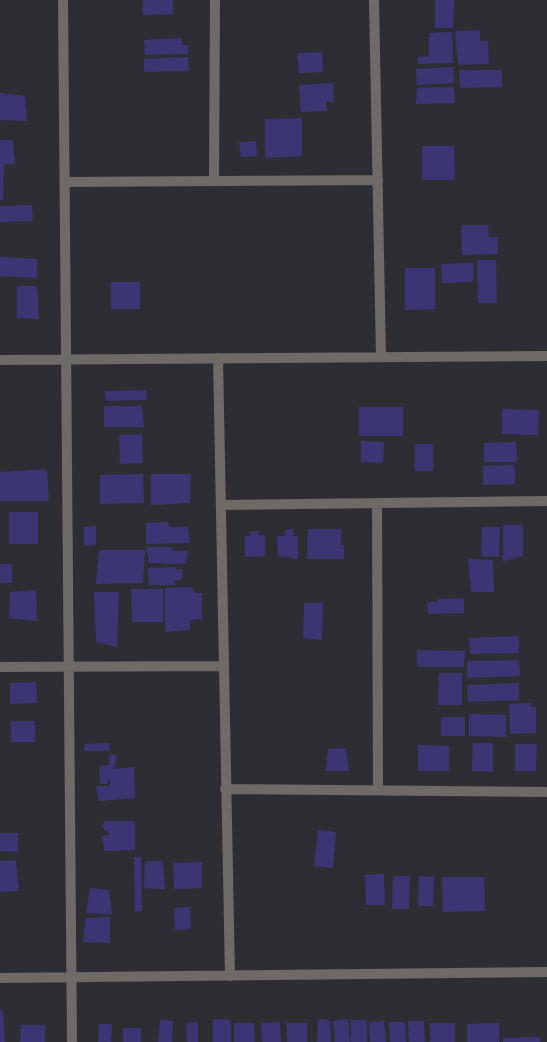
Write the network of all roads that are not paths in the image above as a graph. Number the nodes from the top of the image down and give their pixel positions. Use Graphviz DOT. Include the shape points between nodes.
graph roads {
  1 [pos="63,0"];
  2 [pos="215,0"];
  3 [pos="374,0"];
  4 [pos="378,180"];
  5 [pos="214,181"];
  6 [pos="65,182"];
  7 [pos="547,356"];
  8 [pos="381,357"];
  9 [pos="218,358"];
  10 [pos="0,360"];
  11 [pos="66,360"];
  12 [pos="547,501"];
  13 [pos="377,503"];
  14 [pos="221,505"];
  15 [pos="224,666"];
  16 [pos="0,667"];
  17 [pos="69,667"];
  18 [pos="225,789"];
  19 [pos="378,790"];
  20 [pos="547,792"];
  21 [pos="547,972"];
  22 [pos="230,976"];
  23 [pos="0,978"];
  24 [pos="71,978"];
  25 [pos="72,1042"];
  1 -- 6 [label="street"];
  2 -- 5 [label="street"];
  3 -- 4 [label="street"];
  4 -- 5 [label="street"];
  4 -- 8 [label="street"];
  5 -- 6 [label="street"];
  6 -- 11 [label="street"];
  7 -- 8 [label="street"];
  8 -- 9 [label="street"];
  9 -- 11 [label="street"];
  9 -- 14 [label="street"];
  10 -- 11 [label="street"];
  11 -- 17 [label="street"];
  12 -- 13 [label="street"];
  13 -- 14 [label="street"];
  13 -- 19 [label="street"];
  14 -- 15 [label="street"];
  15 -- 17 [label="street"];
  15 -- 18 [label="street"];
  16 -- 17 [label="street"];
  17 -- 24 [label="street"];
  18 -- 19 [label="street"];
  18 -- 22 [label="street"];
  19 -- 20 [label="street"];
  21 -- 22 [label="street"];
  22 -- 24 [label="street"];
  23 -- 24 [label="street"];
  24 -- 25 [label="street"];
}
